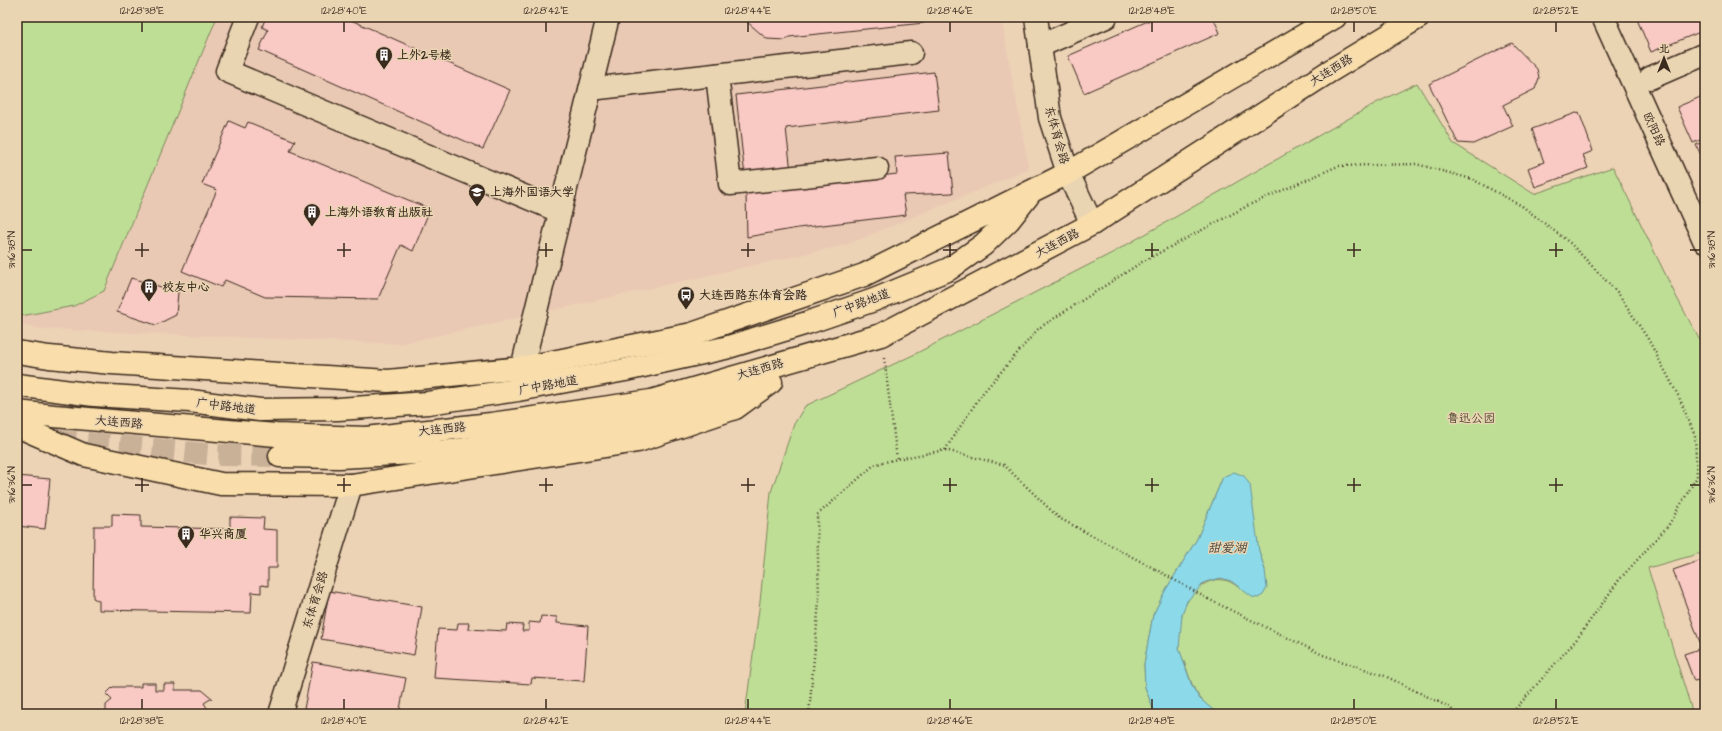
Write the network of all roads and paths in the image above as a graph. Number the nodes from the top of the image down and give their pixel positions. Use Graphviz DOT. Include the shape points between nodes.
graph roads {
  1 [pos="248,17"];
  2 [pos="608,17"];
  3 [pos="1036,17"];
  4 [pos="1106,17"];
  5 [pos="1336,17"];
  6 [pos="1419,17"];
  7 [pos="1602,17"];
  8 [pos="1066,26"];
  9 [pos="1040,46"];
  10 [pos="911,53"];
  11 [pos="1705,54"];
  12 [pos="717,75"];
  13 [pos="1650,78"];
  14 [pos="590,89"];
  15 [pos="877,168"];
  16 [pos="1068,174"];
  17 [pos="1032,190"];
  18 [pos="559,211"];
  19 [pos="1092,224"];
  20 [pos="1705,242"];
  21 [pos="881,335"];
  22 [pos="17,352"];
  23 [pos="522,368"];
  24 [pos="771,382"];
  25 [pos="17,385"];
  26 [pos="17,412"];
  27 [pos="17,426"];
  28 [pos="945,450"];
  29 [pos="280,456"];
  30 [pos="897,459"];
  31 [pos="351,485"];
  32 [pos="280,714"];
  33 [pos="809,714"];
  34 [pos="1454,714"];
  35 [pos="1511,714"];
  1 -- 18 [label="street" via="227,71"];
  2 -- 14 [label="street"];
  3 -- 9 [label="street, 东体育会路"];
  4 -- 8 [label="street"];
  5 -- 16 [label="main road"];
  6 -- 19 [label="main road, 大连西路"];
  7 -- 20 [label="street, 欧阳路"];
  8 -- 9 [label="street"];
  9 -- 16 [label="street, 东体育会路" via="1050,118"];
  10 -- 12 [label="street"];
  11 -- 13 [label="street"];
  12 -- 14 [label="street"];
  12 -- 15 [label="street" via="730,184"];
  14 -- 18 [label="street"];
  16 -- 17 [label="main road"];
  16 -- 19 [label="street, 东体育会路"];
  17 -- 23 [label="main road" via="864,276 692,334"];
  17 -- 25 [label="main road, 广中路地道" via="1009,220 983,245 949,269 874,300 755,339 625,370 518,390 428,403 338,409 260,410 190,401 94,395"];
  18 -- 23 [label="street"];
  19 -- 21 [label="main road, 大连西路"];
  21 -- 24 [label="main road"];
  21 -- 26 [label="main road, 大连西路" via="651,401 491,424 366,438 276,436"];
  21 -- 30 [label="path"];
  22 -- 23 [label="main road" via="112,363 388,381"];
  24 -- 29 [label="main road" via="627,422 453,451 339,457"];
  24 -- 31 [label="main road" via="735,408 638,441"];
  27 -- 31 [label="main road" via="84,455 221,484"];
  28 -- 30 [label="path"];
  28 -- 34 [label="path, bridge" via="1004,465 1059,518 1208,599 1323,655 1385,676 1451,708"];
  28 -- 35 [label="path" via="981,395 1039,328 1142,262 1249,205 1338,166 1416,164 1472,179 1522,206 1570,243 1618,293 1648,339 1679,397 1694,436 1697,477 1668,526 1619,580 1576,640"];
  30 -- 33 [label="path" via="874,465 817,516 819,601"];
  31 -- 32 [label="street, 东体育会路"];
}
